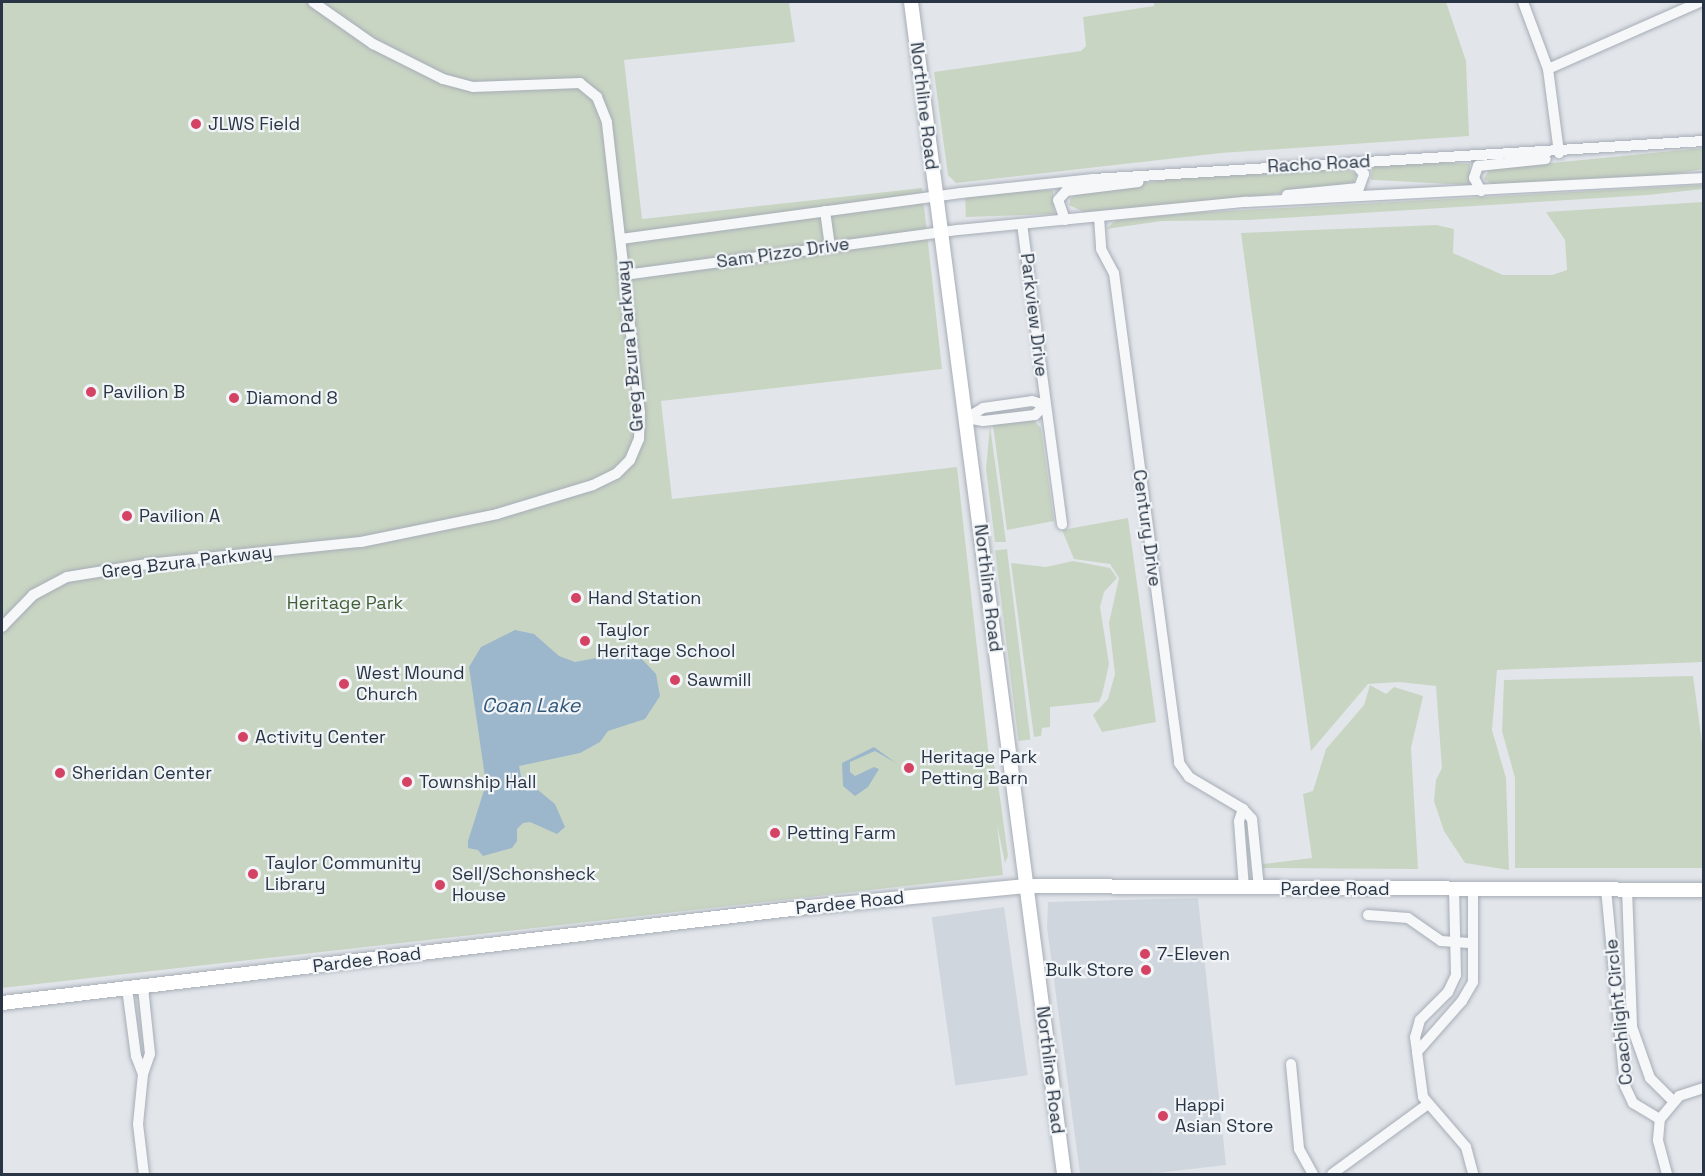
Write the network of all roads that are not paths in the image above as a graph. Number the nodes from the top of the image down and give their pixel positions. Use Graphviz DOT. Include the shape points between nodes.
graph roads {
  1 [pos="313,2"];
  2 [pos="911,2"];
  3 [pos="1523,2"];
  4 [pos="1700,2"];
  5 [pos="1548,69"];
  6 [pos="1704,141"];
  7 [pos="1587,150"];
  8 [pos="1558,153"];
  9 [pos="1354,162"];
  10 [pos="1704,172"];
  11 [pos="1179,173"];
  12 [pos="1704,178"];
  13 [pos="1663,181"];
  14 [pos="1481,191"];
  15 [pos="936,196"];
  16 [pos="1260,201"];
  17 [pos="825,211"];
  18 [pos="1099,217"];
  19 [pos="1065,220"];
  20 [pos="1022,224"];
  21 [pos="941,232"];
  22 [pos="621,240"];
  23 [pos="830,247"];
  24 [pos="625,275"];
  25 [pos="1046,405"];
  26 [pos="966,418"];
  27 [pos="1062,524"];
  28 [pos="2,627"];
  29 [pos="1243,809"];
  30 [pos="1027,886"];
  31 [pos="1244,888"];
  32 [pos="1259,888"];
  33 [pos="1454,888"];
  34 [pos="1473,888"];
  35 [pos="1606,889"];
  36 [pos="1627,889"];
  37 [pos="1704,890"];
  38 [pos="1368,915"];
  39 [pos="1456,943"];
  40 [pos="1473,943"];
  41 [pos="143,987"];
  42 [pos="127,988"];
  43 [pos="1448,992"];
  44 [pos="1462,1001"];
  45 [pos="2,1003"];
  46 [pos="1418,1052"];
  47 [pos="1291,1064"];
  48 [pos="143,1074"];
  49 [pos="1704,1088"];
  50 [pos="1673,1101"];
  51 [pos="1428,1104"];
  52 [pos="1660,1119"];
  53 [pos="144,1174"];
  54 [pos="1064,1174"];
  55 [pos="1312,1174"];
  56 [pos="1332,1174"];
  57 [pos="1473,1174"];
  58 [pos="1667,1174"];
  1 -- 22 [label="street, Greg Bzura Parkway" via="373,44 443,79 472,87 580,83 597,97 607,122"];
  2 -- 15 [label="main road, Northline Road"];
  3 -- 5 [label="street"];
  4 -- 5 [label="street"];
  5 -- 8 [label="street"];
  6 -- 7 [label="street, Racho Road"];
  7 -- 8 [label="street, Racho Road"];
  7 -- 14 [label="street" via="1531,162 1478,166 1474,178"];
  8 -- 9 [label="street, Racho Road"];
  9 -- 11 [label="street, Racho Road"];
  9 -- 16 [label="street" via="1364,174 1359,188 1305,191"];
  10 -- 13 [label="street"];
  11 -- 15 [label="street, Racho Road"];
  11 -- 19 [label="street" via="1066,191 1058,200"];
  12 -- 13 [label="street, Racho Road"];
  13 -- 14 [label="street, Racho Road"];
  14 -- 16 [label="street, Racho Road"];
  15 -- 17 [label="street, Sam Pizzo Drive"];
  15 -- 21 [label="main road, Northline Road"];
  16 -- 18 [label="street, Racho Road"];
  17 -- 22 [label="street, Sam Pizzo Drive"];
  17 -- 23 [label="street"];
  18 -- 19 [label="street, Racho Road"];
  18 -- 29 [label="street, Century Drive" via="1101,249 1114,273 1179,763 1190,777"];
  19 -- 20 [label="street, Racho Road"];
  20 -- 21 [label="street, Racho Road"];
  20 -- 25 [label="street, Parkview Drive"];
  21 -- 23 [label="street, Sam Pizzo Drive"];
  21 -- 26 [label="main road, Northline Road"];
  22 -- 24 [label="street, Greg Bzura Parkway"];
  23 -- 24 [label="street, Sam Pizzo Drive"];
  24 -- 28 [label="street, Greg Bzura Parkway" via="640,413 639,439 624,466 606,480 497,514 361,542 147,564 67,577 33,594"];
  25 -- 26 [label="street" via="1035,415 983,421"];
  25 -- 27 [label="street, Parkview Drive"];
  26 -- 30 [label="main road, Northline Road"];
  29 -- 31 [label="street" via="1239,822"];
  29 -- 32 [label="street" via="1252,819"];
  30 -- 31 [label="main road, Pardee Road"];
  30 -- 41 [label="main road, Pardee Road" via="814,907"];
  30 -- 54 [label="main road, Northline Road"];
  31 -- 32 [label="main road, Pardee Road"];
  32 -- 33 [label="main road, Pardee Road"];
  33 -- 34 [label="main road, Pardee Road"];
  33 -- 39 [label="street"];
  34 -- 35 [label="main road, Pardee Road"];
  34 -- 40 [label="street"];
  35 -- 36 [label="main road, Pardee Road"];
  35 -- 52 [label="street, Coachlight Circle" via="1625,1086 1633,1103"];
  36 -- 37 [label="main road, Pardee Road"];
  36 -- 50 [label="street, Coachlight Circle" via="1634,1033 1650,1078"];
  38 -- 39 [label="street" via="1407,918 1434,939"];
  39 -- 40 [label="street"];
  39 -- 43 [label="street" via="1456,975"];
  40 -- 44 [label="street" via="1473,981"];
  41 -- 42 [label="main road, Pardee Road"];
  41 -- 48 [label="street" via="150,1054"];
  42 -- 45 [label="main road, Pardee Road"];
  42 -- 48 [label="street" via="136,1056"];
  43 -- 44 [label="street"];
  43 -- 46 [label="street" via="1420,1020 1415,1036"];
  44 -- 46 [label="street"];
  46 -- 51 [label="street" via="1422,1094"];
  47 -- 55 [label="street" via="1299,1149"];
  48 -- 53 [label="street" via="138,1124"];
  49 -- 50 [label="street"];
  50 -- 52 [label="street"];
  51 -- 56 [label="street"];
  51 -- 57 [label="street" via="1466,1147"];
  52 -- 58 [label="street" via="1658,1140"];
}
